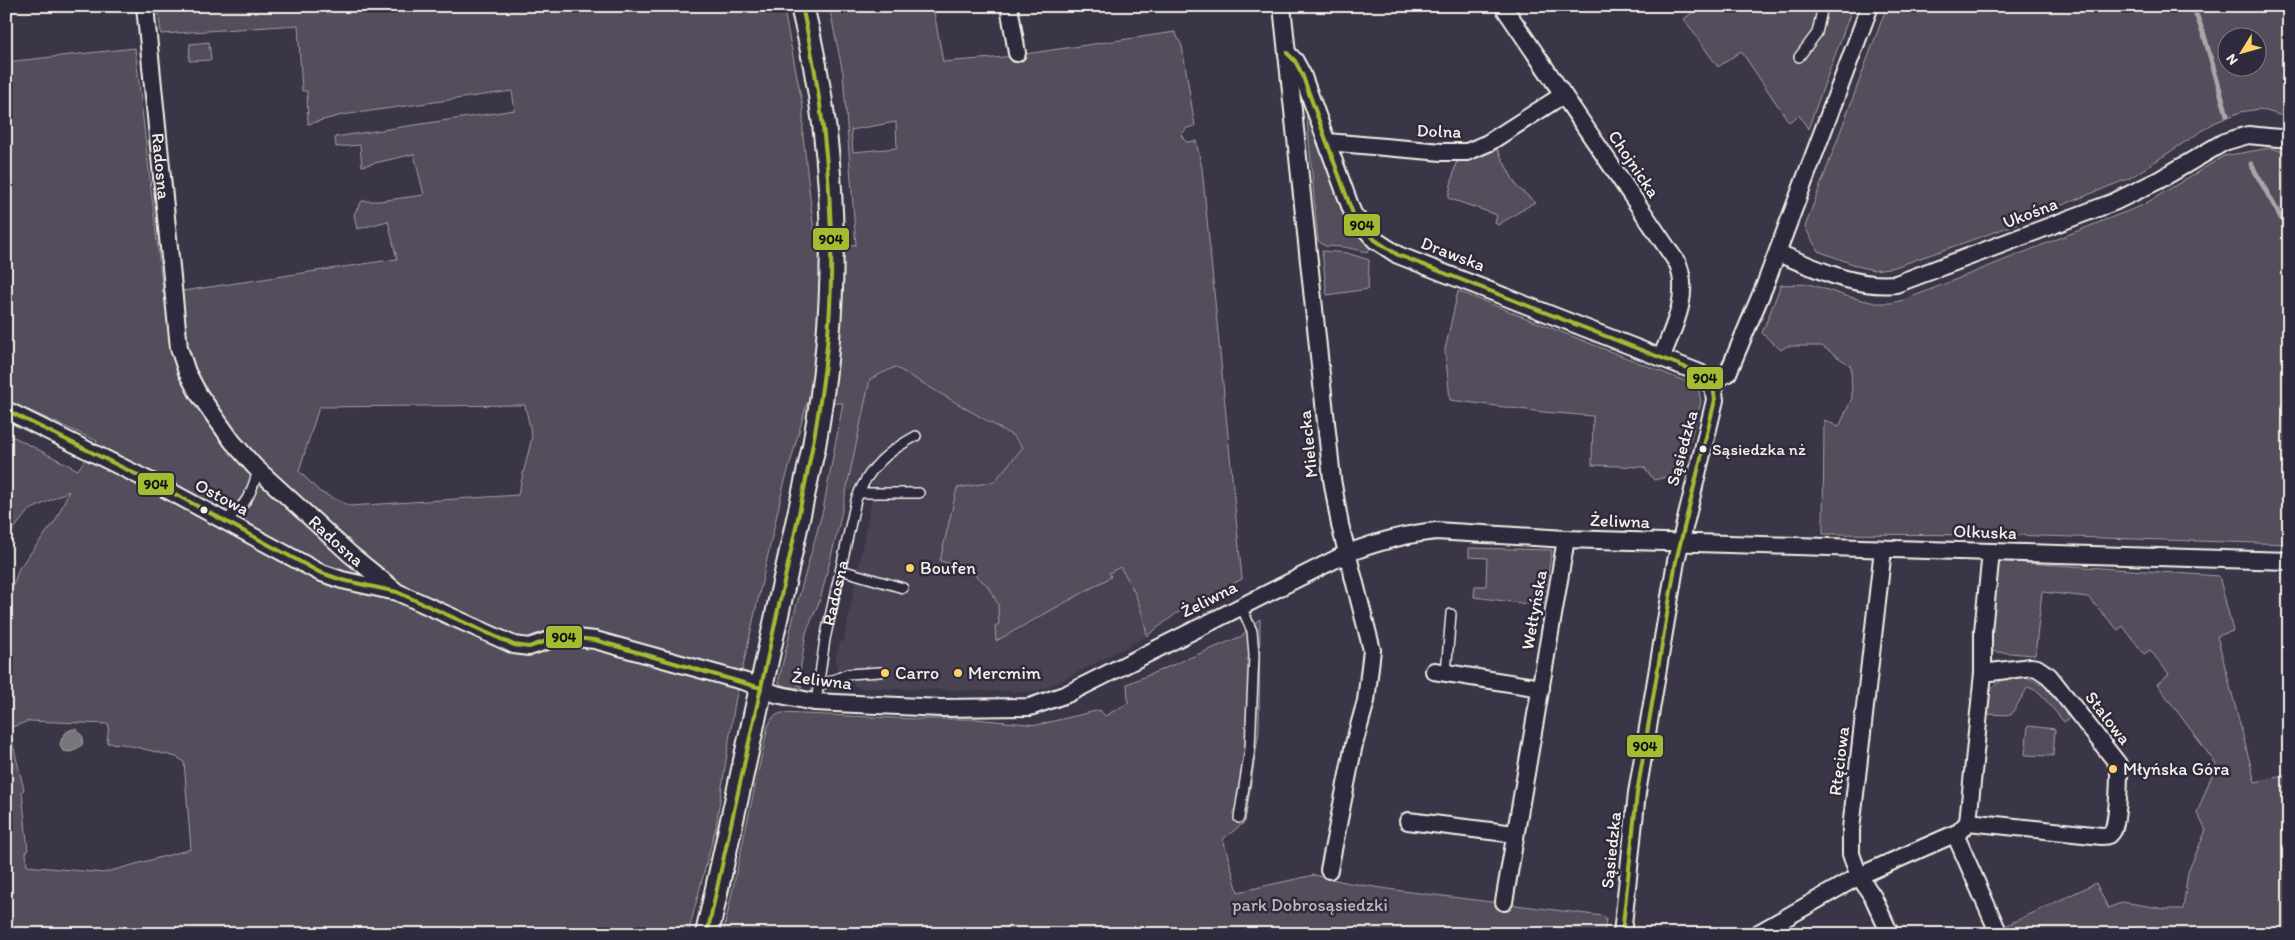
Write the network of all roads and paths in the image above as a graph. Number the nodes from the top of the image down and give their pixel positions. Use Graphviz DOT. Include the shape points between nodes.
graph roads {
  1 [pos="145,6"];
  2 [pos="802,6"];
  3 [pos="1009,6"];
  4 [pos="1282,6"];
  5 [pos="1504,6"];
  6 [pos="1823,6"];
  7 [pos="1870,6"];
  8 [pos="1017,53"];
  9 [pos="1287,53"];
  10 [pos="1799,57"];
  11 [pos="1563,95"];
  12 [pos="2289,138"];
  13 [pos="1327,142"];
  14 [pos="1778,254"];
  15 [pos="1662,356"];
  16 [pos="1710,382"];
  17 [pos="6,410"];
  18 [pos="916,436"];
  19 [pos="258,470"];
  20 [pos="860,489"];
  21 [pos="919,493"];
  22 [pos="223,520"];
  23 [pos="1566,539"];
  24 [pos="1679,543"];
  25 [pos="1883,549"];
  26 [pos="1991,552"];
  27 [pos="1348,553"];
  28 [pos="2289,561"];
  29 [pos="841,570"];
  30 [pos="903,588"];
  31 [pos="397,592"];
  32 [pos="1241,606"];
  33 [pos="1452,614"];
  34 [pos="1440,671"];
  35 [pos="880,672"];
  36 [pos="1983,673"];
  37 [pos="762,688"];
  38 [pos="1541,688"];
  39 [pos="817,694"];
  40 [pos="1240,818"];
  41 [pos="1408,821"];
  42 [pos="1968,822"];
  43 [pos="1515,834"];
  44 [pos="1955,834"];
  45 [pos="1329,870"];
  46 [pos="1859,876"];
  47 [pos="1504,902"];
  48 [pos="1768,931"];
  49 [pos="707,934"];
  50 [pos="1622,934"];
  51 [pos="1890,934"];
  52 [pos="1999,934"];
  1 -- 19 [label="street, Radosna" via="179,348 187,372 209,410"];
  2 -- 37 [label="main road" via="818,88 827,160 832,232 830,322 814,446"];
  3 -- 8 [label="street"];
  4 -- 9 [label="street, Mielecka"];
  5 -- 11 [label="street, Chojnicka"];
  6 -- 10 [label="lane" via="1816,33"];
  7 -- 14 [label="street"];
  9 -- 13 [label="street, Drawska" via="1302,74"];
  9 -- 27 [label="street, Mielecka" via="1332,479"];
  11 -- 13 [label="street, Dolna" via="1488,143 1467,152"];
  11 -- 15 [label="street, Chojnicka" via="1672,254 1682,275 1680,308"];
  12 -- 14 [label="street, Ukośna" via="2248,135 2224,142 2114,202 1896,284 1875,286 1855,282"];
  13 -- 15 [label="street, Drawska" via="1353,214 1386,248"];
  14 -- 16 [label="street" via="1728,373"];
  15 -- 16 [label="street, Drawska" via="1700,373"];
  16 -- 24 [label="street, Sąsiedzka" via="1715,395 1712,418"];
  17 -- 22 [label="street, Ostowa"];
  18 -- 20 [label="lane" via="880,461"];
  19 -- 22 [label="lane" via="246,503"];
  19 -- 31 [label="street, Radosna"];
  20 -- 21 [label="lane"];
  20 -- 29 [label="lane, Radosna"];
  22 -- 31 [label="street, Ostowa" via="329,576"];
  23 -- 24 [label="street, Żeliwna"];
  23 -- 27 [label="street, Żeliwna" via="1436,531 1388,539"];
  23 -- 38 [label="street, Wełtyńska"];
  24 -- 25 [label="street, Olkuska"];
  24 -- 50 [label="street, Sąsiedzka" via="1637,794"];
  25 -- 26 [label="street, Olkuska"];
  25 -- 46 [label="street, Rtęciowa" via="1851,829 1851,854"];
  26 -- 28 [label="street, Olkuska"];
  26 -- 36 [label="street" via="1982,631"];
  27 -- 32 [label="street, Żeliwna"];
  27 -- 45 [label="street, Mielecka" via="1370,636 1372,661"];
  29 -- 30 [label="lane"];
  29 -- 39 [label="lane, Radosna" via="825,639"];
  31 -- 37 [label="street, Radosna" via="522,647 565,637 595,640"];
  32 -- 39 [label="street, Żeliwna" via="1067,694 1030,707 941,708"];
  32 -- 40 [label="lane" via="1252,631 1254,654 1250,749"];
  33 -- 34 [label="lane"];
  34 -- 38 [label="street"];
  35 -- 39 [label="lane" via="848,674"];
  36 -- 42 [label="street"];
  36 -- 42 [label="street, Stalowa" via="2030,667 2043,671 2114,758 2120,776 2114,829 2107,836"];
  37 -- 39 [label="street, Żeliwna" via="776,694"];
  37 -- 49 [label="main road"];
  38 -- 43 [label="street, Wełtyńska"];
  41 -- 43 [label="street"];
  42 -- 44 [label="street"];
  43 -- 47 [label="street, Wełtyńska"];
  44 -- 46 [label="street"];
  44 -- 52 [label="street"];
  46 -- 48 [label="street"];
  46 -- 51 [label="street"];
}
